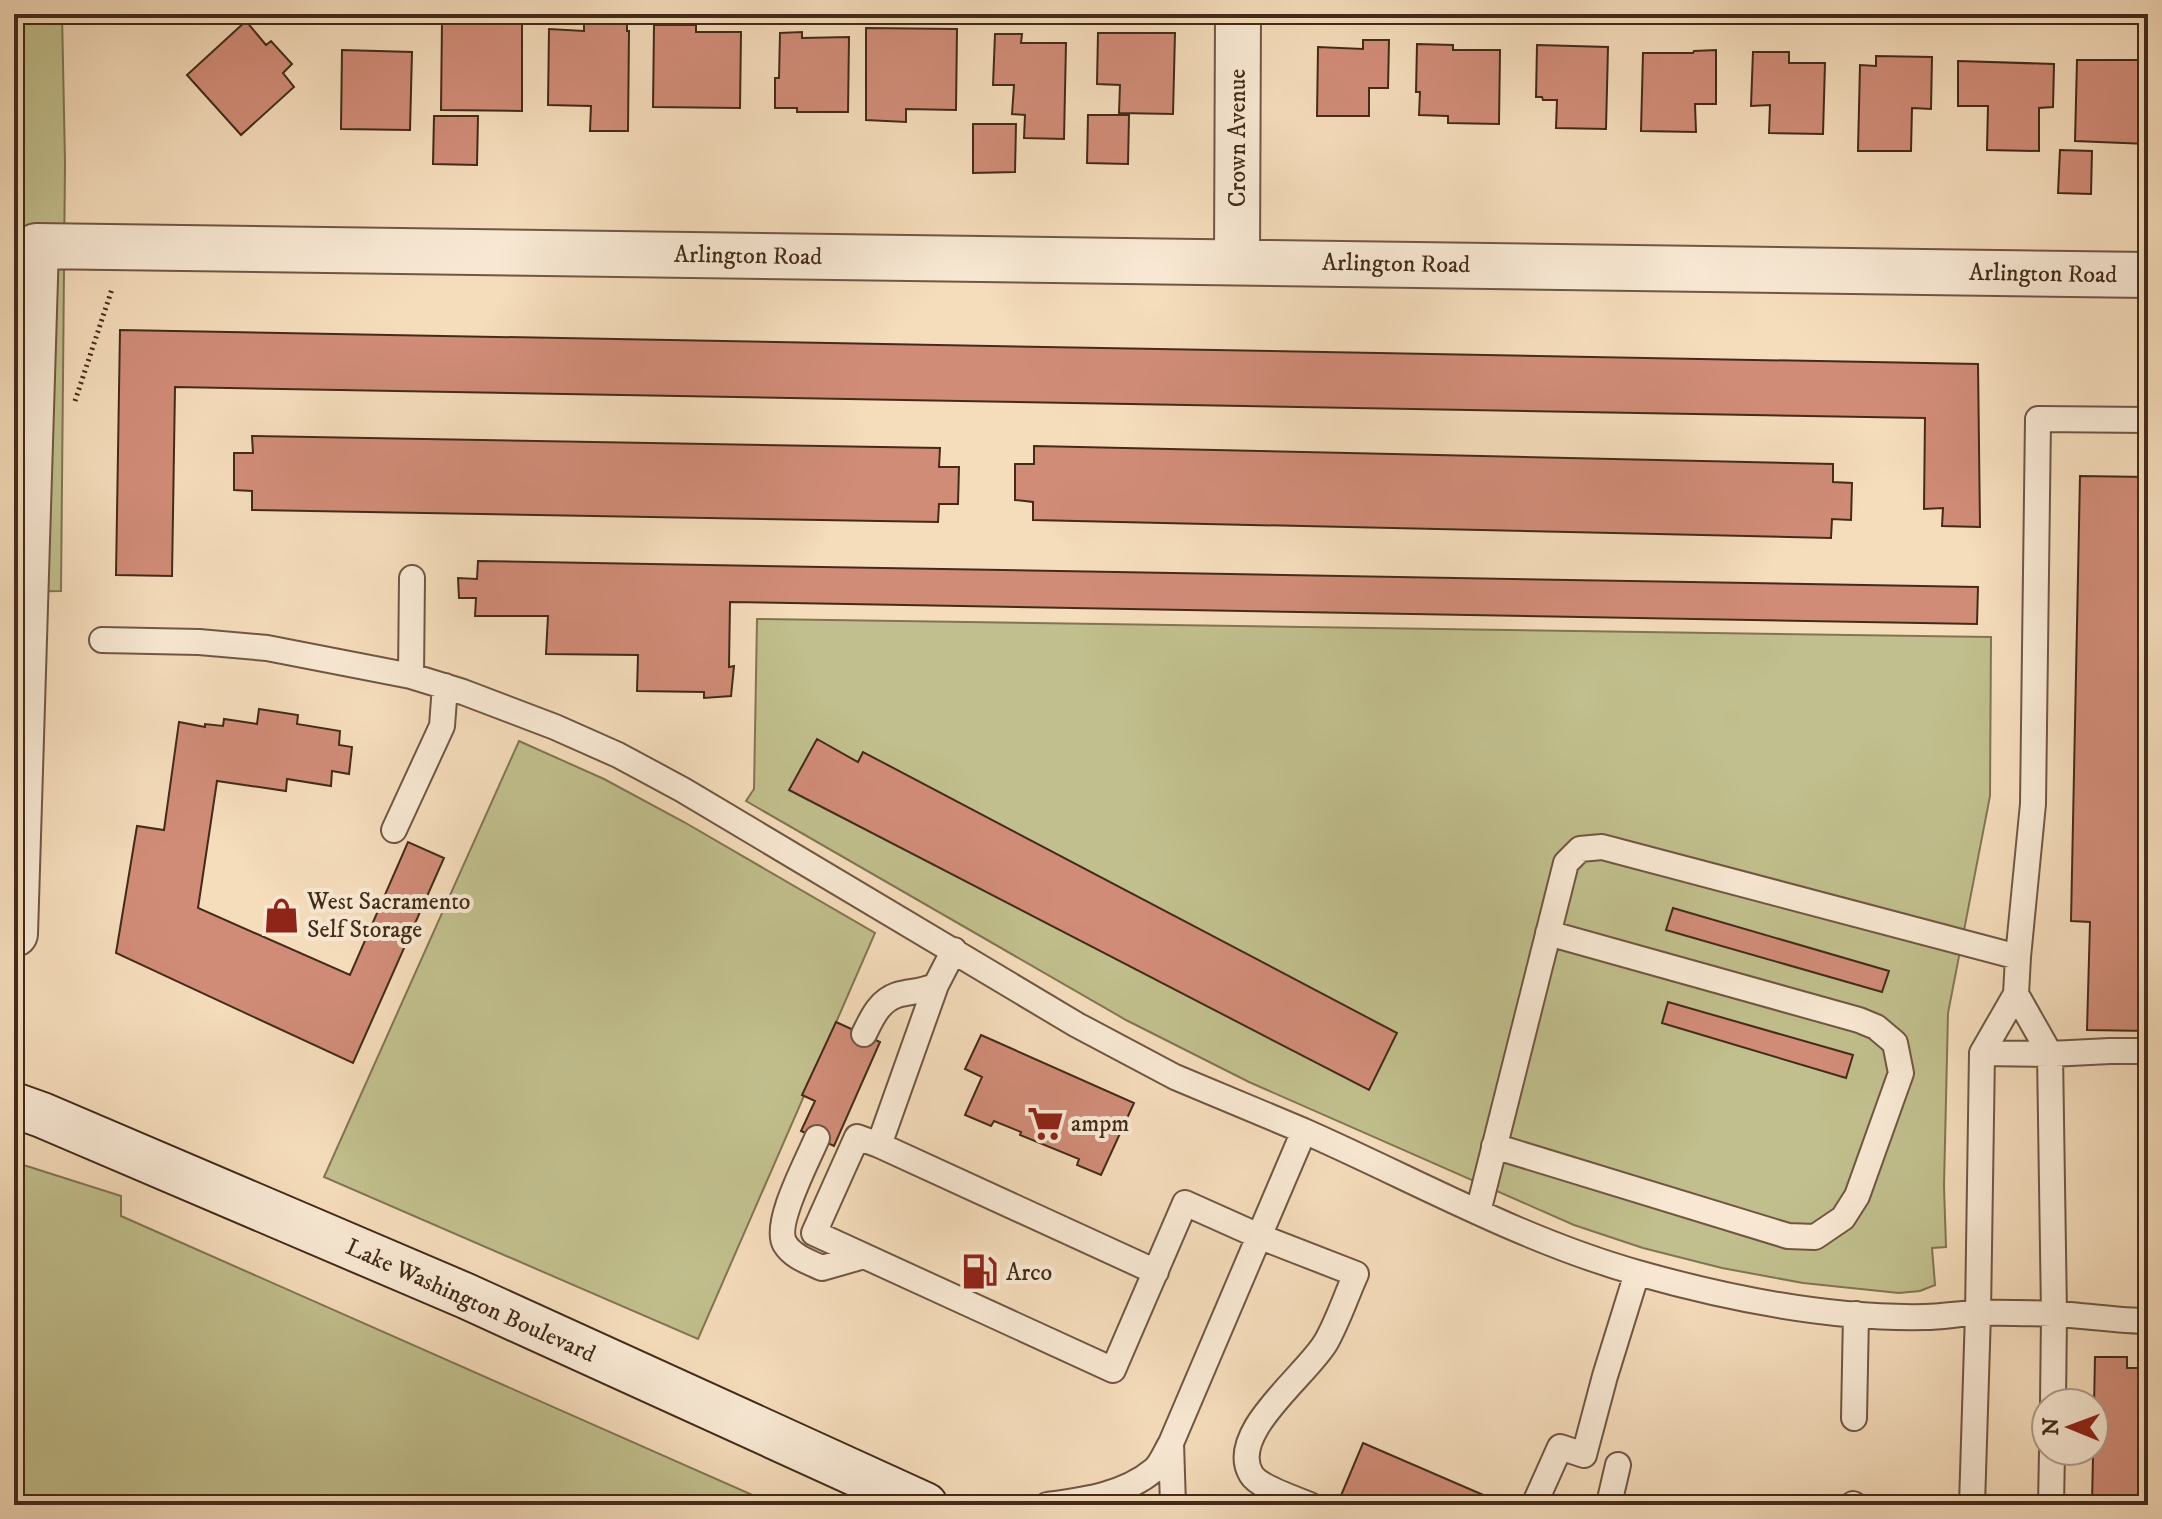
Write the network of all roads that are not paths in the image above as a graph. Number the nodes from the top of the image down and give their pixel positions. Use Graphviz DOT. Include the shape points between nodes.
graph roads {
  1 [pos="1238,14"];
  2 [pos="25,245"];
  3 [pos="1237,261"];
  4 [pos="2148,275"];
  5 [pos="2148,420"];
  6 [pos="412,578"];
  7 [pos="102,640"];
  8 [pos="411,676"];
  9 [pos="445,686"];
  10 [pos="394,830"];
  11 [pos="1548,933"];
  12 [pos="15,934"];
  13 [pos="954,950"];
  14 [pos="2018,957"];
  15 [pos="936,985"];
  16 [pos="2016,994"];
  17 [pos="864,1034"];
  18 [pos="2148,1051"];
  19 [pos="1982,1053"];
  20 [pos="2050,1054"];
  21 [pos="14,1105"];
  22 [pos="1304,1131"];
  23 [pos="817,1138"];
  24 [pos="879,1145"];
  25 [pos="1494,1146"];
  26 [pos="1478,1212"];
  27 [pos="1261,1237"];
  28 [pos="864,1256"];
  29 [pos="1156,1272"];
  30 [pos="1637,1273"];
  31 [pos="1978,1313"];
  32 [pos="1856,1314"];
  33 [pos="2054,1314"];
  34 [pos="2148,1321"];
  35 [pos="2053,1387"];
  36 [pos="1854,1418"];
  37 [pos="1171,1443"];
  38 [pos="1618,1465"];
  39 [pos="2052,1467"];
  40 [pos="1609,1502"];
  41 [pos="925,1505"];
  42 [pos="1047,1505"];
  43 [pos="1173,1505"];
  44 [pos="1310,1505"];
  45 [pos="1534,1505"];
  46 [pos="1972,1505"];
  47 [pos="2051,1505"];
  1 -- 3 [label="street, Crown Avenue"];
  2 -- 3 [label="street, Arlington Road"];
  2 -- 12 [label="street, Arlington Road"];
  3 -- 4 [label="street, Arlington Road"];
  5 -- 14 [label="lane" via="2038,419 2033,804"];
  6 -- 8 [label="lane"];
  7 -- 8 [label="lane" via="267,648"];
  8 -- 9 [label="lane"];
  9 -- 10 [label="lane" via="442,726"];
  9 -- 13 [label="lane" via="618,755"];
  11 -- 14 [label="lane" via="1566,863 1580,849 1602,847"];
  11 -- 25 [label="lane"];
  11 -- 25 [label="lane" via="1859,1020 1895,1043 1901,1073 1857,1196 1843,1218 1815,1237 1788,1236"];
  13 -- 15 [label="lane"];
  13 -- 22 [label="lane" via="1175,1077"];
  14 -- 16 [label="lane"];
  15 -- 17 [label="lane" via="883,1003"];
  15 -- 24 [label="lane"];
  16 -- 19 [label="lane"];
  16 -- 20 [label="lane"];
  18 -- 20 [label="lane"];
  19 -- 20 [label="lane"];
  19 -- 31 [label="lane"];
  20 -- 33 [label="lane"];
  21 -- 41 [label="street, Lake Washington Boulevard" via="466,1296"];
  22 -- 26 [label="lane"];
  22 -- 27 [label="lane"];
  23 -- 28 [label="lane" via="786,1212 784,1243 793,1254 822,1268"];
  24 -- 28 [label="lane" via="857,1137 814,1233"];
  24 -- 29 [label="lane"];
  25 -- 26 [label="lane"];
  26 -- 30 [label="lane"];
  27 -- 29 [label="lane" via="1185,1203"];
  27 -- 37 [label="lane"];
  27 -- 44 [label="lane" via="1356,1274 1325,1343 1248,1443 1252,1477"];
  28 -- 29 [label="lane" via="1113,1370"];
  30 -- 32 [label="lane" via="1721,1294"];
  30 -- 45 [label="lane" via="1584,1455 1560,1447"];
  31 -- 32 [label="lane"];
  31 -- 33 [label="lane"];
  31 -- 46 [label="lane"];
  32 -- 36 [label="lane"];
  33 -- 34 [label="lane"];
  33 -- 35 [label="lane"];
  37 -- 42 [label="lane" via="1156,1469 1122,1489"];
  37 -- 43 [label="lane"];
  38 -- 40 [label="lane"];
  39 -- 47 [label="lane"];
}
